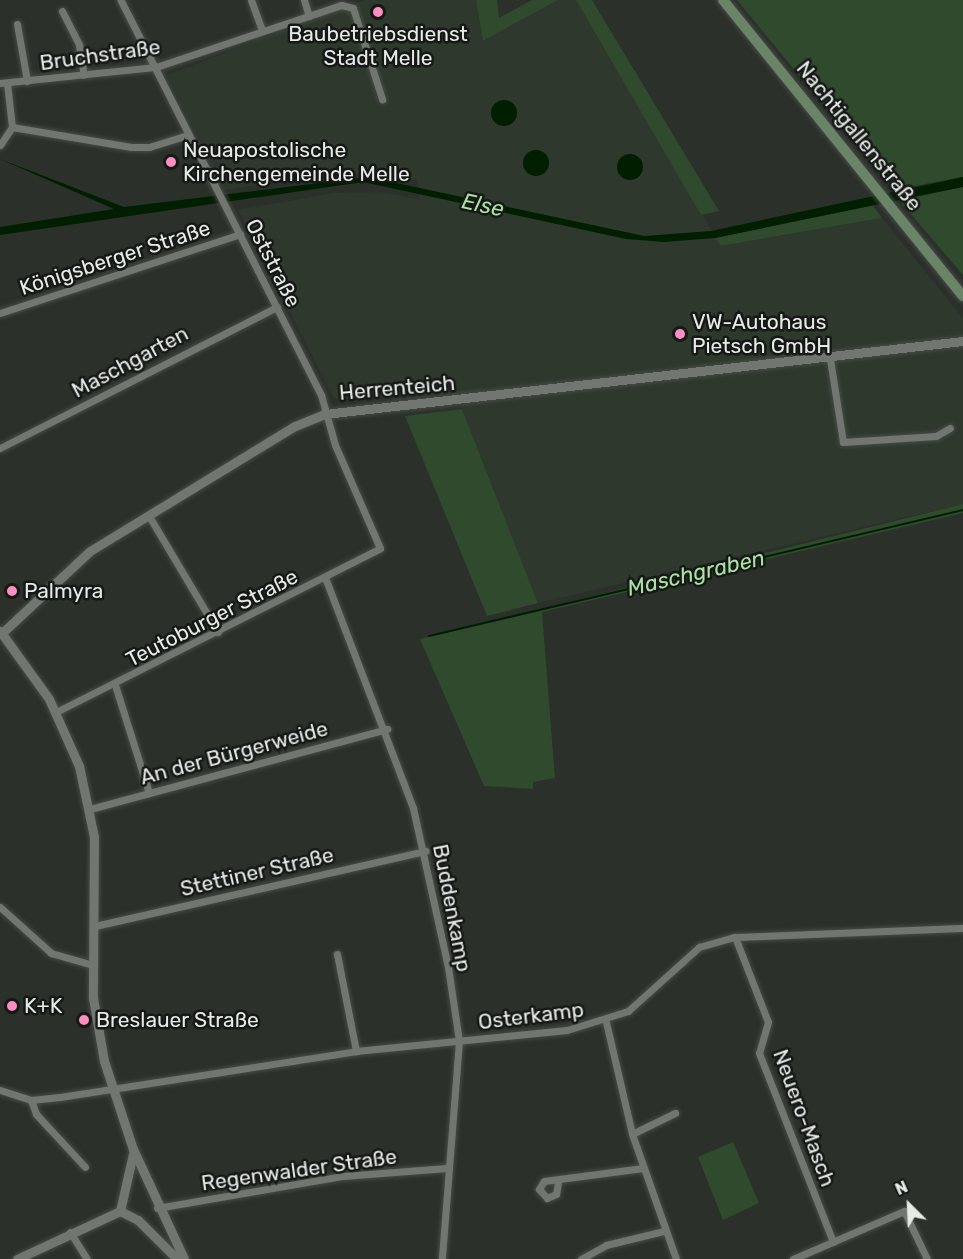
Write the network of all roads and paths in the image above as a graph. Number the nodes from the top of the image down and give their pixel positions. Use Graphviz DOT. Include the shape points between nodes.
graph roads {
  1 [pos="121,0"];
  2 [pos="251,0"];
  3 [pos="304,0"];
  4 [pos="723,0"];
  5 [pos="62,11"];
  6 [pos="309,16"];
  7 [pos="17,24"];
  8 [pos="262,31"];
  9 [pos="156,67"];
  10 [pos="84,75"];
  11 [pos="27,81"];
  12 [pos="4,83"];
  13 [pos="382,99"];
  14 [pos="12,127"];
  15 [pos="189,135"];
  16 [pos="0,145"];
  17 [pos="240,234"];
  18 [pos="963,296"];
  19 [pos="277,307"];
  20 [pos="0,313"];
  21 [pos="963,340"];
  22 [pos="830,359"];
  23 [pos="325,414"];
  24 [pos="950,428"];
  25 [pos="0,448"];
  26 [pos="149,516"];
  27 [pos="380,548"];
  28 [pos="326,580"];
  29 [pos="218,632"];
  30 [pos="1,634"];
  31 [pos="114,685"];
  32 [pos="56,712"];
  33 [pos="387,729"];
  34 [pos="149,793"];
  35 [pos="90,809"];
  36 [pos="426,851"];
  37 [pos="0,907"];
  38 [pos="95,926"];
  39 [pos="963,928"];
  40 [pos="735,937"];
  41 [pos="336,954"];
  42 [pos="93,966"];
  43 [pos="606,1022"];
  44 [pos="459,1041"];
  45 [pos="356,1052"];
  46 [pos="114,1087"];
  47 [pos="0,1090"];
  48 [pos="31,1100"];
  49 [pos="675,1113"];
  50 [pos="632,1134"];
  51 [pos="133,1149"];
  52 [pos="85,1167"];
  53 [pos="447,1168"];
  54 [pos="643,1168"];
  55 [pos="558,1182"];
  56 [pos="157,1208"];
  57 [pos="120,1211"];
  58 [pos="664,1231"];
  59 [pos="70,1232"];
  60 [pos="833,1242"];
  61 [pos="17,1259"];
  62 [pos="87,1259"];
  63 [pos="177,1259"];
  64 [pos="184,1259"];
  65 [pos="442,1259"];
  66 [pos="581,1259"];
  67 [pos="676,1259"];
  68 [pos="793,1259"];
  69 [pos="927,1259"];
  1 -- 9 [label="street, Oststraße"];
  2 -- 8 [label="street"];
  3 -- 6 [label="street"];
  4 -- 18 [label="main road, Nachtigallenstraße"];
  5 -- 10 [label="street" via="79,45"];
  6 -- 8 [label="street, Bruchstraße"];
  6 -- 13 [label="street, Bruchstraße" via="341,5 353,8"];
  7 -- 11 [label="street"];
  8 -- 9 [label="street, Bruchstraße"];
  9 -- 10 [label="street, Bruchstraße"];
  9 -- 15 [label="street, Oststraße"];
  10 -- 11 [label="street, Bruchstraße"];
  11 -- 12 [label="street, Bruchstraße"];
  12 -- 14 [label="street"];
  14 -- 15 [label="street" via="140,147"];
  14 -- 16 [label="street"];
  15 -- 17 [label="street, Oststraße"];
  17 -- 19 [label="street, Oststraße"];
  17 -- 20 [label="street, Königsberger Straße"];
  19 -- 23 [label="street, Oststraße"];
  19 -- 25 [label="street, Maschgarten"];
  21 -- 22 [label="street, Herrenteich"];
  22 -- 23 [label="street, Herrenteich"];
  22 -- 24 [label="street" via="843,442 936,436"];
  23 -- 26 [label="street, Herrenteich" via="295,426"];
  23 -- 27 [label="street, Oststraße"];
  26 -- 29 [label="street"];
  26 -- 30 [label="street, Herrenteich" via="90,551"];
  27 -- 28 [label="street, Teutoburger Straße"];
  28 -- 29 [label="street, Teutoburger Straße"];
  28 -- 33 [label="street, Buddenkamp"];
  29 -- 31 [label="street, Teutoburger Straße"];
  30 -- 32 [label="street"];
  31 -- 32 [label="street, Teutoburger Straße"];
  31 -- 34 [label="street"];
  32 -- 35 [label="street" via="79,766"];
  33 -- 34 [label="street, An der Bürgerweide"];
  33 -- 36 [label="street, Buddenkamp"];
  34 -- 35 [label="street, An der Bürgerweide"];
  35 -- 38 [label="street"];
  36 -- 38 [label="street, Stettiner Straße"];
  36 -- 44 [label="street, Buddenkamp"];
  37 -- 42 [label="street" via="51,953"];
  38 -- 42 [label="street"];
  39 -- 40 [label="street, Osterkamp"];
  40 -- 43 [label="street, Osterkamp" via="699,947 643,1002"];
  40 -- 60 [label="street, Neuero-Masch" via="768,1022 759,1053"];
  41 -- 45 [label="street"];
  42 -- 46 [label="street" via="95,1018"];
  43 -- 44 [label="street, Osterkamp"];
  43 -- 50 [label="street"];
  44 -- 45 [label="street, Osterkamp"];
  44 -- 53 [label="street, Buddenkamp"];
  45 -- 46 [label="street, Osterkamp"];
  46 -- 48 [label="street, Osterkamp"];
  46 -- 51 [label="street"];
  47 -- 48 [label="street"];
  48 -- 52 [label="street" via="36,1114"];
  49 -- 50 [label="street"];
  50 -- 54 [label="street"];
  51 -- 56 [label="street"];
  51 -- 57 [label="street" via="130,1182"];
  53 -- 56 [label="street, Regenwalder Straße" via="343,1176"];
  53 -- 65 [label="street, Buddenkamp"];
  54 -- 55 [label="street"];
  54 -- 58 [label="street"];
  56 -- 64 [label="street"];
  57 -- 59 [label="street"];
  57 -- 63 [label="street" via="138,1220"];
  58 -- 66 [label="street" via="606,1245"];
  58 -- 67 [label="street"];
  59 -- 61 [label="street"];
  59 -- 62 [label="street"];
  60 -- 68 [label="street"];
  60 -- 69 [label="street" via="904,1211"];
}
